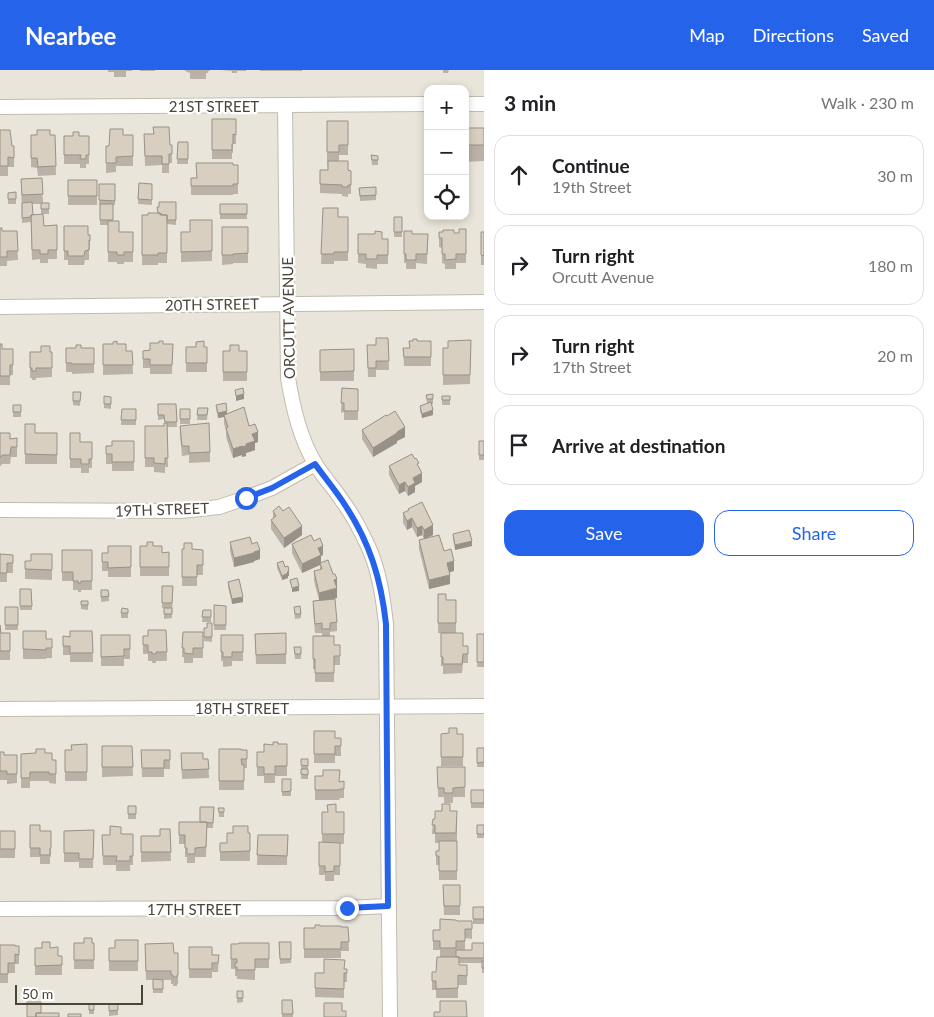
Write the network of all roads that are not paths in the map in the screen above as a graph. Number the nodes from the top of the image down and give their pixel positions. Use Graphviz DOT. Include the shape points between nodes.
graph roads {
  1 [pos="424,104"];
  2 [pos="469,104"];
  3 [pos="484,104"];
  4 [pos="284,106"];
  5 [pos="0,107"];
  6 [pos="484,302"];
  7 [pos="286,303"];
  8 [pos="0,307"];
  9 [pos="315,464"];
  10 [pos="0,510"];
  11 [pos="484,706"];
  12 [pos="387,707"];
  13 [pos="0,709"];
  14 [pos="388,906"];
  15 [pos="0,909"];
  16 [pos="390,1017"];
  1 -- 4 [label="street, 21ST STREET"];
  2 -- 3 [label="street"];
  4 -- 5 [label="street, 21ST STREET"];
  4 -- 7 [label="street, ORCUTT AVENUE"];
  6 -- 7 [label="street, 20TH STREET"];
  7 -- 8 [label="street, 20TH STREET"];
  7 -- 9 [label="street, ORCUTT AVENUE" via="288,378 293,408"];
  9 -- 10 [label="street, 19TH STREET" via="272,488 219,506 181,511"];
  9 -- 12 [label="street, ORCUTT AVENUE" via="354,518 376,569 386,624"];
  11 -- 12 [label="street, 18TH STREET"];
  12 -- 13 [label="street, 18TH STREET"];
  12 -- 14 [label="street, ORCUTT AVENUE"];
  14 -- 15 [label="street, 17TH STREET"];
  14 -- 16 [label="street, ORCUTT AVENUE"];
}
